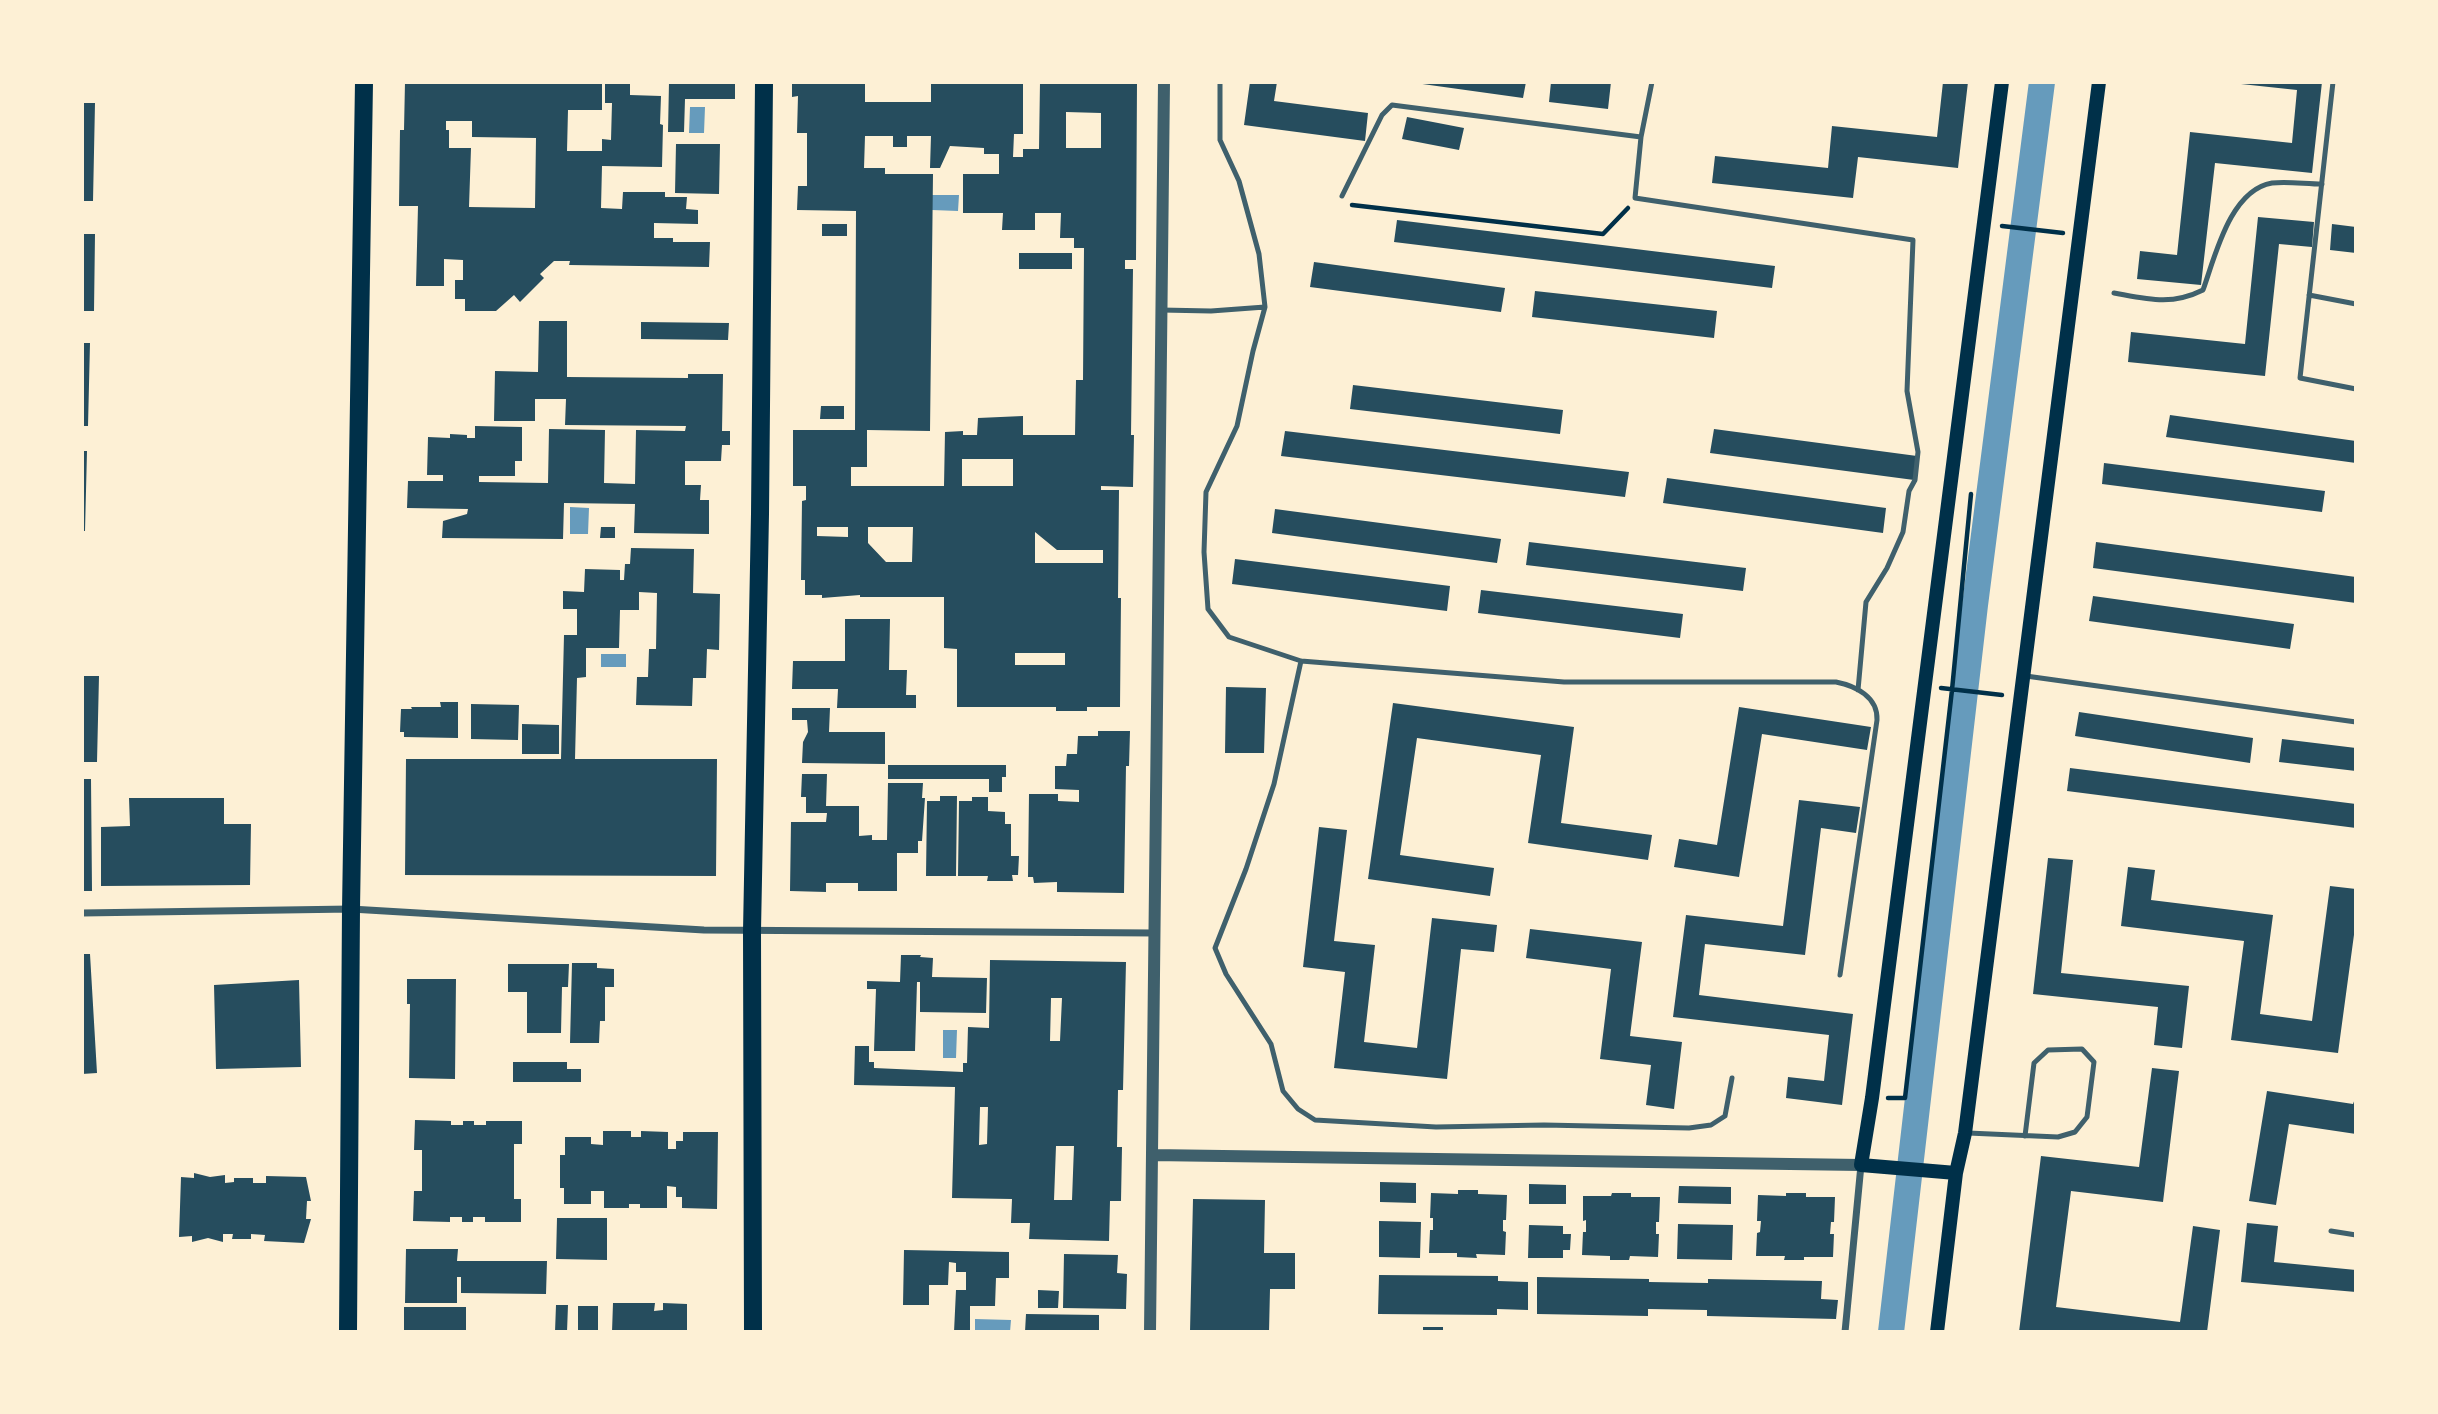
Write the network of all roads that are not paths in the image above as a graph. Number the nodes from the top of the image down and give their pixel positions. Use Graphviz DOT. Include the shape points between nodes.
graph roads {
  1 [pos="364,82"];
  2 [pos="764,82"];
  3 [pos="1164,82"];
  4 [pos="1220,82"];
  5 [pos="1652,82"];
  6 [pos="2002,82"];
  7 [pos="2099,82"];
  8 [pos="2333,82"];
  9 [pos="1641,137"];
  10 [pos="2322,184"];
  11 [pos="1342,196"];
  12 [pos="2114,293"];
  13 [pos="2309,295"];
  14 [pos="2356,304"];
  15 [pos="1265,307"];
  16 [pos="1161,310"];
  17 [pos="2356,389"];
  18 [pos="1301,661"];
  19 [pos="2022,675"];
  20 [pos="1858,690"];
  21 [pos="2356,722"];
  22 [pos="351,909"];
  23 [pos="82,913"];
  24 [pos="752,931"];
  25 [pos="1154,933"];
  26 [pos="1840,975"];
  27 [pos="1732,1079"];
  28 [pos="1965,1133"];
  29 [pos="2025,1136"];
  30 [pos="1152,1155"];
  31 [pos="1861,1165"];
  32 [pos="1956,1172"];
  33 [pos="2331,1231"];
  34 [pos="2356,1235"];
  35 [pos="348,1332"];
  36 [pos="753,1332"];
  37 [pos="1150,1332"];
  38 [pos="1845,1332"];
  39 [pos="1937,1332"];
  1 -- 22 [label="main road"];
  2 -- 24 [label="main road"];
  3 -- 16 [label="street"];
  4 -- 15 [label="lane" via="1220,140 1240,181 1259,254"];
  5 -- 9 [label="lane"];
  6 -- 31 [label="main road"];
  7 -- 19 [label="main road"];
  8 -- 10 [label="lane"];
  9 -- 11 [label="lane" via="1392,105 1382,115"];
  9 -- 20 [label="lane" via="1635,198 1913,240 1907,391 1918,452 1915,480 1903,532 1867,602"];
  10 -- 12 [label="lane" via="2274,183 2245,199 2230,218 2203,290 2187,298 2156,301"];
  10 -- 13 [label="lane"];
  13 -- 14 [label="lane"];
  13 -- 17 [label="lane" via="2300,378"];
  15 -- 16 [label="lane"];
  15 -- 18 [label="lane" via="1237,426 1206,492 1208,609 1229,637"];
  16 -- 25 [label="street"];
  18 -- 20 [label="lane" via="1564,682 1836,682"];
  18 -- 27 [label="lane" via="1275,784 1215,948 1226,974 1271,1044 1283,1091 1298,1109 1315,1120 1436,1127 1689,1128 1711,1125 1725,1116"];
  19 -- 21 [label="lane"];
  19 -- 28 [label="main road"];
  20 -- 26 [label="lane" via="1873,704 1877,720"];
  22 -- 23 [label="street"];
  22 -- 24 [label="street"];
  22 -- 35 [label="main road"];
  24 -- 25 [label="street"];
  24 -- 36 [label="main road"];
  25 -- 30 [label="street"];
  28 -- 29 [label="lane"];
  28 -- 32 [label="main road"];
  29 -- 29 [label="lane" via="2059,1137 2074,1132 2087,1117 2094,1062 2082,1049 2049,1050 2034,1063"];
  30 -- 31 [label="street"];
  30 -- 37 [label="street"];
  31 -- 32 [label="main road"];
  31 -- 38 [label="street"];
  32 -- 39 [label="main road"];
  33 -- 34 [label="lane"];
}
